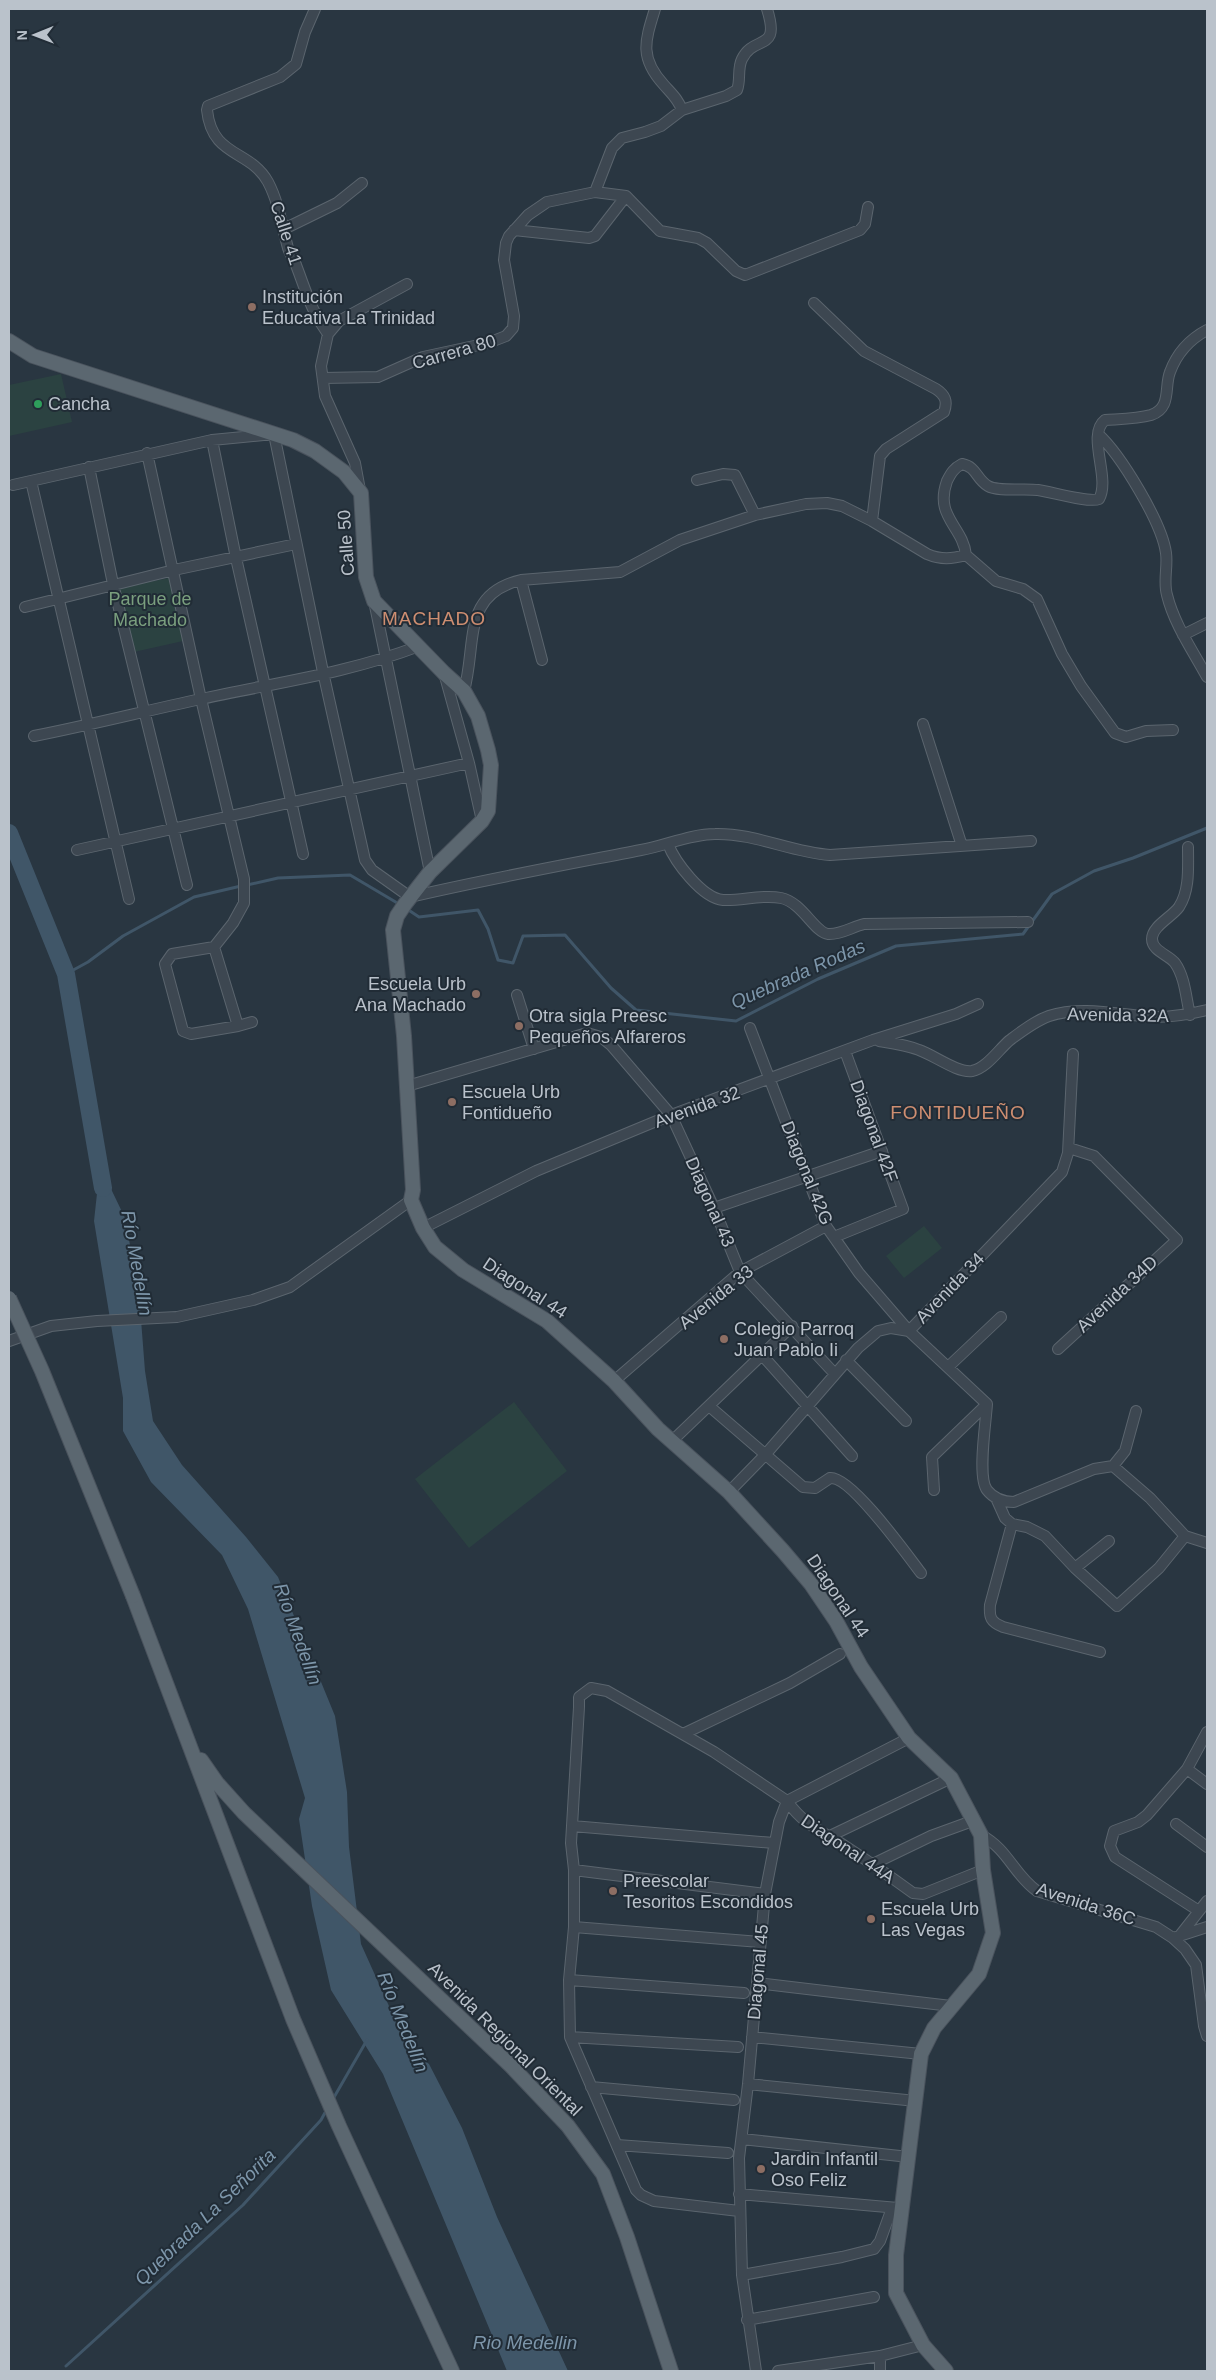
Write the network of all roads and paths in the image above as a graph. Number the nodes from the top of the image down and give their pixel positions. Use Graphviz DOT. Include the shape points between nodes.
graph roads {
  1 [pos="315,9"];
  2 [pos="655,9"];
  3 [pos="767,9"];
  4 [pos="682,110"];
  5 [pos="362,183"];
  6 [pos="596,192"];
  7 [pos="626,196"];
  8 [pos="868,207"];
  9 [pos="284,229"];
  10 [pos="514,230"];
  11 [pos="408,284"];
  12 [pos="814,303"];
  13 [pos="1207,330"];
  14 [pos="328,334"];
  15 [pos="9,341"];
  16 [pos="323,378"];
  17 [pos="274,434"];
  18 [pos="1098,434"];
  19 [pos="212,440"];
  20 [pos="148,454"];
  21 [pos="89,467"];
  22 [pos="697,480"];
  23 [pos="32,481"];
  24 [pos="13,485"];
  25 [pos="361,493"];
  26 [pos="755,515"];
  27 [pos="872,521"];
  28 [pos="296,544"];
  29 [pos="966,555"];
  30 [pos="236,558"];
  31 [pos="174,570"];
  32 [pos="521,580"];
  33 [pos="113,584"];
  34 [pos="57,597"];
  35 [pos="374,601"];
  36 [pos="25,607"];
  37 [pos="1207,622"];
  38 [pos="1183,635"];
  39 [pos="419,646"];
  40 [pos="385,659"];
  41 [pos="542,660"];
  42 [pos="323,672"];
  43 [pos="444,673"];
  44 [pos="1207,677"];
  45 [pos="265,687"];
  46 [pos="464,691"];
  47 [pos="201,698"];
  48 [pos="144,713"];
  49 [pos="923,724"];
  50 [pos="88,726"];
  51 [pos="1173,730"];
  52 [pos="34,736"];
  53 [pos="469,763"];
  54 [pos="410,776"];
  55 [pos="348,790"];
  56 [pos="291,801"];
  57 [pos="229,815"];
  58 [pos="482,822"];
  59 [pos="172,829"];
  60 [pos="115,841"];
  61 [pos="1031,841"];
  62 [pos="668,844"];
  63 [pos="962,846"];
  64 [pos="1188,847"];
  65 [pos="77,850"];
  66 [pos="303,854"];
  67 [pos="430,872"];
  68 [pos="186,885"];
  69 [pos="128,898"];
  70 [pos="407,901"];
  71 [pos="1028,922"];
  72 [pos="214,947"];
  73 [pos="517,995"];
  74 [pos="978,1004"];
  75 [pos="1207,1010"];
  76 [pos="1190,1015"];
  77 [pos="252,1022"];
  78 [pos="238,1026"];
  79 [pos="750,1028"];
  80 [pos="873,1040"];
  81 [pos="534,1049"];
  82 [pos="845,1051"];
  83 [pos="1073,1054"];
  84 [pos="770,1080"];
  85 [pos="407,1086"];
  86 [pos="671,1116"];
  87 [pos="1069,1148"];
  88 [pos="882,1151"];
  89 [pos="806,1178"];
  90 [pos="411,1200"];
  91 [pos="714,1208"];
  92 [pos="826,1226"];
  93 [pos="423,1228"];
  94 [pos="834,1237"];
  95 [pos="740,1272"];
  96 [pos="9,1298"];
  97 [pos="1001,1316"];
  98 [pos="792,1326"];
  99 [pos="909,1331"];
  100 [pos="9,1341"];
  101 [pos="1058,1349"];
  102 [pos="762,1355"];
  103 [pos="846,1360"];
  104 [pos="948,1368"];
  105 [pos="834,1373"];
  106 [pos="614,1381"];
  107 [pos="987,1404"];
  108 [pos="709,1406"];
  109 [pos="807,1406"];
  110 [pos="1136,1411"];
  111 [pos="906,1422"];
  112 [pos="672,1441"];
  113 [pos="765,1455"];
  114 [pos="852,1456"];
  115 [pos="1113,1466"];
  116 [pos="934,1490"];
  117 [pos="729,1492"];
  118 [pos="996,1498"];
  119 [pos="1012,1524"];
  120 [pos="1185,1536"];
  121 [pos="1109,1541"];
  122 [pos="1207,1543"];
  123 [pos="1075,1568"];
  124 [pos="921,1573"];
  125 [pos="1100,1652"];
  126 [pos="840,1654"];
  127 [pos="1207,1732"];
  128 [pos="683,1734"];
  129 [pos="909,1738"];
  130 [pos="189,1743"];
  131 [pos="1187,1769"];
  132 [pos="951,1778"];
  133 [pos="1207,1784"];
  134 [pos="787,1801"];
  135 [pos="975,1820"];
  136 [pos="1176,1824"];
  137 [pos="572,1826"];
  138 [pos="981,1835"];
  139 [pos="830,1836"];
  140 [pos="774,1843"];
  141 [pos="1207,1847"];
  142 [pos="873,1864"];
  143 [pos="574,1870"];
  144 [pos="983,1870"];
  145 [pos="765,1894"];
  146 [pos="1207,1901"];
  147 [pos="1199,1911"];
  148 [pos="574,1927"];
  149 [pos="1207,1927"];
  150 [pos="1177,1936"];
  151 [pos="760,1942"];
  152 [pos="569,1980"];
  153 [pos="757,1983"];
  154 [pos="744,1993"];
  155 [pos="952,2006"];
  156 [pos="1207,2036"];
  157 [pos="570,2037"];
  158 [pos="752,2037"];
  159 [pos="738,2047"];
  160 [pos="921,2054"];
  161 [pos="748,2084"];
  162 [pos="591,2087"];
  163 [pos="734,2100"];
  164 [pos="916,2100"];
  165 [pos="742,2139"];
  166 [pos="617,2144"];
  167 [pos="728,2154"];
  168 [pos="909,2157"];
  169 [pos="739,2194"];
  170 [pos="897,2208"];
  171 [pos="739,2211"];
  172 [pos="742,2275"];
  173 [pos="874,2297"];
  174 [pos="748,2320"];
  175 [pos="923,2345"];
  176 [pos="880,2356"];
  177 [pos="821,2368"];
  178 [pos="452,2371"];
  179 [pos="671,2371"];
  180 [pos="756,2371"];
  181 [pos="778,2371"];
  182 [pos="880,2371"];
  183 [pos="946,2371"];
  1 -- 9 [label="street, Calle 41" via="296,64 280,78 208,106 208,119 215,138 257,168 268,181"];
  2 -- 4 [label="street" via="645,51 656,76 676,97"];
  3 -- 4 [label="street" via="771,34 743,56 738,69 737,90"];
  4 -- 6 [label="street" via="661,126 622,138 612,148"];
  5 -- 9 [label="street" via="322,212"];
  6 -- 7 [label="street"];
  6 -- 10 [label="street" via="547,202"];
  7 -- 8 [label="street" via="660,231 698,238 745,275 860,230 865,224"];
  7 -- 10 [label="street" via="596,236 589,238"];
  9 -- 14 [label="street, Calle 41" via="288,250 296,264 308,303"];
  10 -- 16 [label="street, Carrera 80" via="506,243 504,260 514,316 513,328 506,336 422,357 378,377"];
  11 -- 14 [label="street" via="339,321"];
  12 -- 27 [label="street" via="864,351 936,389 945,398 944,412 886,448 880,456"];
  13 -- 18 [label="street" via="1192,337 1178,356 1169,373 1165,402 1159,411 1151,415 1105,420"];
  14 -- 16 [label="street" via="321,366"];
  15 -- 17 [label="main road, Calle 50" via="34,356"];
  16 -- 25 [label="street" via="330,409 344,433 355,463"];
  17 -- 19 [label="street"];
  17 -- 25 [label="main road, Calle 50" via="315,451 344,472"];
  17 -- 28 [label="street"];
  18 -- 29 [label="street" via="1104,483 1102,494 1094,501 1035,489 994,488 982,482 976,470 969,465 956,466 946,485 945,512 962,538"];
  18 -- 38 [label="street" via="1110,445 1155,520 1166,552 1166,594"];
  19 -- 20 [label="street"];
  19 -- 30 [label="street"];
  20 -- 21 [label="street"];
  20 -- 31 [label="street"];
  21 -- 23 [label="street"];
  21 -- 33 [label="street"];
  22 -- 26 [label="street" via="734,475"];
  23 -- 24 [label="street"];
  23 -- 34 [label="street"];
  25 -- 35 [label="main road, Calle 50" via="366,577"];
  26 -- 27 [label="street" via="826,503 842,506"];
  26 -- 32 [label="street" via="680,540 620,572"];
  27 -- 29 [label="street" via="936,558"];
  28 -- 30 [label="street"];
  28 -- 42 [label="street"];
  29 -- 51 [label="street" via="996,581 1024,590 1036,599 1062,654 1115,733 1126,737 1146,731"];
  30 -- 31 [label="street"];
  30 -- 45 [label="street"];
  31 -- 33 [label="street"];
  31 -- 47 [label="street"];
  32 -- 41 [label="street"];
  32 -- 46 [label="street" via="490,593 481,604"];
  33 -- 34 [label="street"];
  33 -- 48 [label="street"];
  34 -- 36 [label="street"];
  34 -- 50 [label="street"];
  35 -- 39 [label="main road, Calle 50"];
  35 -- 40 [label="street"];
  37 -- 38 [label="street"];
  38 -- 44 [label="street"];
  39 -- 40 [label="street"];
  39 -- 43 [label="main road, Calle 50"];
  40 -- 42 [label="street"];
  40 -- 54 [label="street"];
  42 -- 45 [label="street"];
  42 -- 55 [label="street"];
  43 -- 46 [label="main road, Calle 50"];
  43 -- 53 [label="street"];
  45 -- 47 [label="street"];
  45 -- 56 [label="street"];
  46 -- 58 [label="main road, Calle 50" via="478,716 491,765 488,810"];
  47 -- 48 [label="street"];
  47 -- 57 [label="street"];
  48 -- 50 [label="street"];
  48 -- 59 [label="street"];
  49 -- 63 [label="street"];
  50 -- 52 [label="street"];
  50 -- 60 [label="street"];
  53 -- 54 [label="street"];
  53 -- 58 [label="street"];
  54 -- 55 [label="street"];
  54 -- 67 [label="street"];
  55 -- 56 [label="street"];
  55 -- 70 [label="street" via="365,860"];
  56 -- 57 [label="street"];
  56 -- 66 [label="street"];
  57 -- 59 [label="street"];
  57 -- 72 [label="street" via="244,879 244,904"];
  58 -- 67 [label="main road"];
  59 -- 60 [label="street"];
  59 -- 68 [label="street"];
  60 -- 65 [label="street"];
  60 -- 69 [label="street"];
  61 -- 63 [label="street"];
  62 -- 63 [label="street" via="713,834 746,836 808,853 830,855"];
  62 -- 70 [label="street" via="490,878"];
  62 -- 71 [label="street" via="676,860 706,892 721,900 779,897 788,900 827,934 864,924"];
  64 -- 76 [label="street" via="1186,889 1178,908 1152,937 1157,949 1180,970"];
  67 -- 70 [label="main road"];
  70 -- 85 [label="main road, Diagonal 44" via="393,930"];
  72 -- 78 [label="street"];
  72 -- 78 [label="street" via="172,954 165,964 183,1031 191,1034"];
  73 -- 81 [label="street"];
  74 -- 80 [label="street, Avenida 32" via="924,1026"];
  75 -- 76 [label="street, Avenida 32A"];
  76 -- 80 [label="street, Avenida 32A" via="1156,1017 1066,1012 1033,1024 982,1067 972,1071 961,1070 919,1050"];
  77 -- 78 [label="street"];
  79 -- 84 [label="street, Diagonal 42G"];
  80 -- 82 [label="street, Avenida 32"];
  81 -- 85 [label="street"];
  81 -- 86 [label="street, Diagonal 43" via="586,1033 601,1037"];
  82 -- 84 [label="street, Avenida 32"];
  82 -- 88 [label="street, Diagonal 42F"];
  83 -- 87 [label="street, Avenida 34"];
  84 -- 86 [label="street, Avenida 32"];
  84 -- 89 [label="street, Diagonal 42G"];
  85 -- 90 [label="main road, Diagonal 44"];
  86 -- 91 [label="street, Diagonal 43"];
  86 -- 93 [label="street, Avenida 32" via="536,1171"];
  87 -- 99 [label="street, Avenida 34" via="1062,1172"];
  87 -- 101 [label="street, Avenida 34D" via="1094,1156 1177,1240"];
  88 -- 89 [label="street"];
  88 -- 94 [label="street, Diagonal 42F" via="902,1210"];
  89 -- 91 [label="street"];
  89 -- 92 [label="street, Diagonal 42G"];
  90 -- 93 [label="main road, Diagonal 44"];
  90 -- 100 [label="street" via="290,1287 253,1300 177,1317 51,1326"];
  91 -- 95 [label="street, Diagonal 43"];
  92 -- 94 [label="street, Diagonal 42G"];
  92 -- 95 [label="street, Avenida 33"];
  93 -- 106 [label="main road, Diagonal 44" via="435,1247 463,1270 547,1321"];
  94 -- 99 [label="street, Diagonal 42G" via="859,1273"];
  95 -- 98 [label="street, Diagonal 43"];
  95 -- 106 [label="street, Avenida 33"];
  96 -- 130 [label="main road, bridge" via="46,1380"];
  97 -- 104 [label="street"];
  98 -- 102 [label="street"];
  98 -- 105 [label="street, Diagonal 43"];
  99 -- 103 [label="street, Avenida 34" via="891,1328 878,1331"];
  99 -- 104 [label="street, Diagonal 42G"];
  102 -- 108 [label="street"];
  102 -- 109 [label="street"];
  103 -- 105 [label="street, Avenida 34"];
  103 -- 111 [label="street"];
  104 -- 107 [label="street, Diagonal 42G"];
  105 -- 109 [label="street, Avenida 34"];
  106 -- 112 [label="main road, Diagonal 44"];
  107 -- 116 [label="street" via="932,1457"];
  107 -- 118 [label="street" via="983,1476 986,1489"];
  108 -- 112 [label="street"];
  108 -- 113 [label="street"];
  109 -- 113 [label="street, Avenida 34"];
  109 -- 114 [label="street"];
  110 -- 115 [label="street" via="1125,1451"];
  112 -- 117 [label="main road, Diagonal 44"];
  113 -- 117 [label="street, Avenida 34"];
  113 -- 124 [label="street" via="803,1487 815,1488 830,1478 840,1480 869,1508"];
  115 -- 118 [label="street" via="1094,1469 1014,1502"];
  115 -- 120 [label="street"];
  117 -- 129 [label="main road, Diagonal 44" via="811,1584 865,1674"];
  118 -- 119 [label="street" via="1004,1518"];
  119 -- 123 [label="street" via="1045,1536"];
  119 -- 125 [label="street" via="989,1617 994,1624 1003,1627"];
  120 -- 122 [label="street"];
  120 -- 123 [label="street" via="1159,1568 1120,1604 1114,1605"];
  121 -- 123 [label="street"];
  126 -- 128 [label="street" via="790,1683"];
  127 -- 131 [label="street"];
  128 -- 134 [label="street"];
  128 -- 137 [label="street" via="607,1691 591,1688 579,1697"];
  129 -- 132 [label="main road, Diagonal 44"];
  129 -- 134 [label="street"];
  130 -- 178 [label="main road" via="322,2088"];
  130 -- 179 [label="main road, Avenida Regional Oriental" via="217,1783 244,1813 511,2066 568,2126 603,2174"];
  131 -- 133 [label="street"];
  131 -- 147 [label="street" via="1147,1815 1114,1831 1110,1846 1115,1857"];
  132 -- 135 [label="main road, Diagonal 44"];
  132 -- 139 [label="street"];
  134 -- 139 [label="street, Diagonal 44A" via="802,1820"];
  134 -- 140 [label="street, Diagonal 45"];
  135 -- 138 [label="main road, Diagonal 44"];
  135 -- 142 [label="street" via="931,1836"];
  136 -- 141 [label="street"];
  137 -- 140 [label="street"];
  137 -- 143 [label="street"];
  138 -- 144 [label="main road, Diagonal 44"];
  138 -- 150 [label="street, Avenida 36C" via="994,1842 1037,1891"];
  139 -- 142 [label="street, Diagonal 44A"];
  140 -- 145 [label="street, Diagonal 45"];
  142 -- 144 [label="street, Diagonal 44A" via="913,1893 923,1894"];
  143 -- 145 [label="street"];
  143 -- 148 [label="street"];
  144 -- 155 [label="main road, Diagonal 44" via="993,1933 979,1974"];
  145 -- 151 [label="street, Diagonal 45"];
  146 -- 147 [label="street"];
  147 -- 150 [label="street"];
  148 -- 151 [label="street"];
  148 -- 152 [label="street"];
  149 -- 150 [label="street"];
  150 -- 156 [label="street, Avenida 36C" via="1196,1965"];
  151 -- 153 [label="street, Diagonal 45"];
  152 -- 154 [label="street"];
  152 -- 157 [label="street"];
  153 -- 155 [label="street"];
  153 -- 158 [label="street, Diagonal 45"];
  155 -- 160 [label="main road, Diagonal 44" via="934,2028"];
  157 -- 159 [label="street"];
  157 -- 162 [label="street"];
  158 -- 160 [label="street"];
  158 -- 161 [label="street, Diagonal 45"];
  160 -- 164 [label="main road, Diagonal 44"];
  161 -- 164 [label="street"];
  161 -- 165 [label="street, Diagonal 45"];
  162 -- 163 [label="street"];
  162 -- 166 [label="street"];
  164 -- 168 [label="main road, Diagonal 44"];
  165 -- 168 [label="street"];
  165 -- 169 [label="street, Diagonal 45"];
  166 -- 167 [label="street"];
  166 -- 171 [label="street" via="636,2190 647,2199"];
  168 -- 170 [label="main road, Diagonal 44"];
  169 -- 170 [label="street"];
  169 -- 171 [label="street, Diagonal 45"];
  170 -- 172 [label="street" via="874,2249"];
  170 -- 175 [label="main road, Diagonal 44" via="896,2293"];
  171 -- 172 [label="street, Diagonal 45"];
  172 -- 174 [label="street, Diagonal 45"];
  173 -- 174 [label="street"];
  174 -- 180 [label="street, Diagonal 45"];
  175 -- 176 [label="street"];
  175 -- 183 [label="main road, Diagonal 44"];
  176 -- 177 [label="street"];
  176 -- 182 [label="street"];
  177 -- 181 [label="street"];
}
